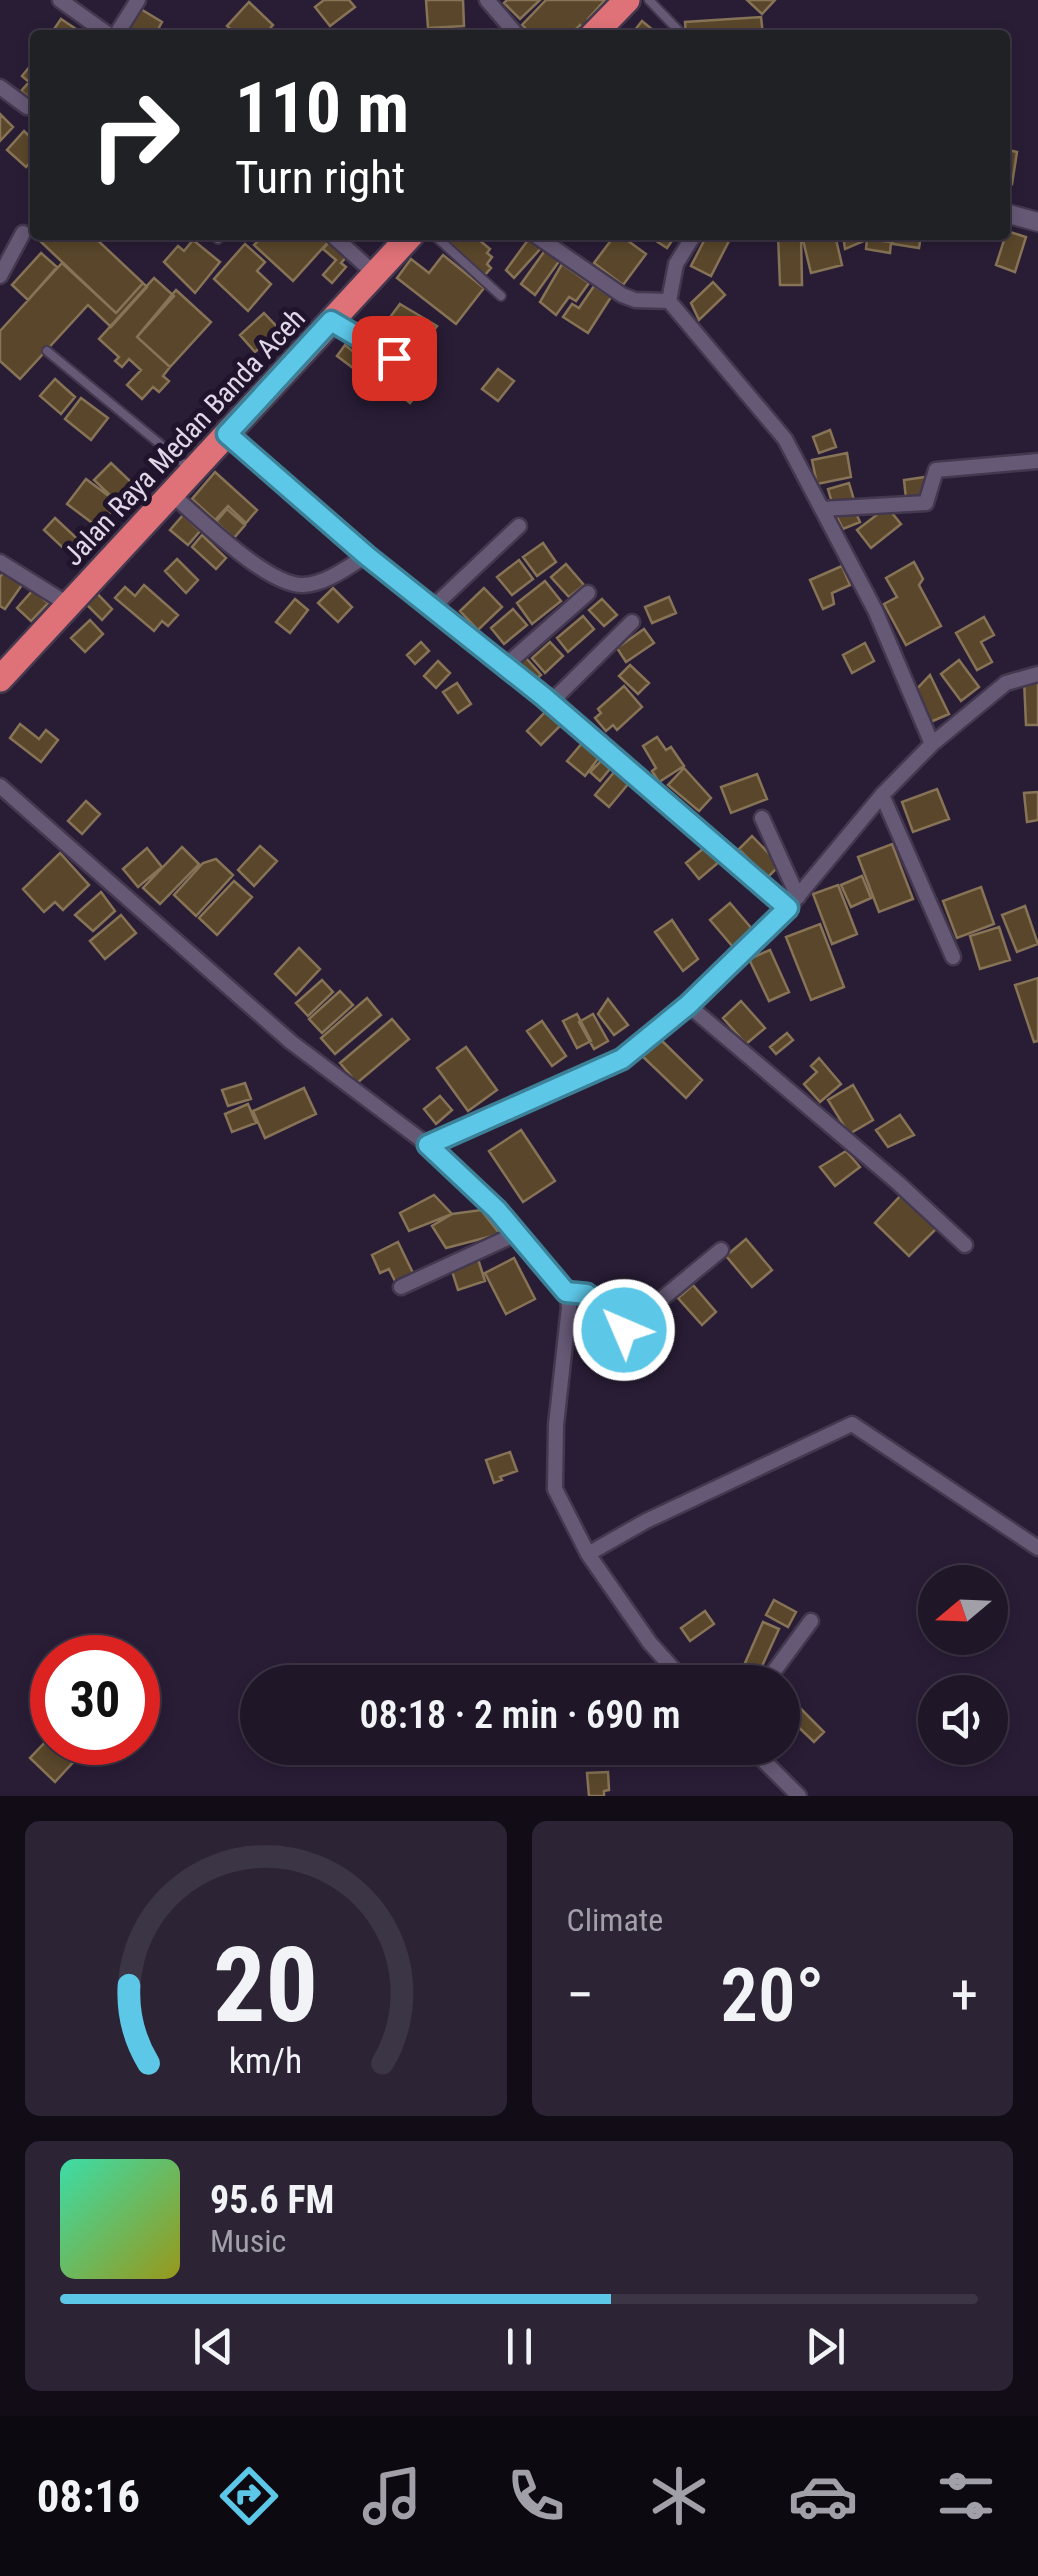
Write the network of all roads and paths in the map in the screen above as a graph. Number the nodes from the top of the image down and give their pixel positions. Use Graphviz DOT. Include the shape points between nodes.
graph roads {
  1 [pos="60,0"];
  2 [pos="138,0"];
  3 [pos="488,0"];
  4 [pos="627,0"];
  5 [pos="648,0"];
  6 [pos="105,30"];
  7 [pos="116,30"];
  8 [pos="513,30"];
  9 [pos="598,30"];
  10 [pos="678,30"];
  11 [pos="0,87"];
  12 [pos="27,107"];
  13 [pos="1010,215"];
  14 [pos="1038,222"];
  15 [pos="23,233"];
  16 [pos="338,240"];
  17 [pos="406,240"];
  18 [pos="439,240"];
  19 [pos="542,240"];
  20 [pos="691,240"];
  21 [pos="375,274"];
  22 [pos="0,276"];
  23 [pos="501,296"];
  24 [pos="668,301"];
  25 [pos="331,321"];
  26 [pos="47,351"];
  27 [pos="394,358"];
  28 [pos="227,434"];
  29 [pos="1038,460"];
  30 [pos="192,470"];
  31 [pos="170,493"];
  32 [pos="822,509"];
  33 [pos="519,526"];
  34 [pos="367,556"];
  35 [pos="0,562"];
  36 [pos="588,593"];
  37 [pos="69,605"];
  38 [pos="433,607"];
  39 [pos="632,622"];
  40 [pos="506,666"];
  41 [pos="1038,674"];
  42 [pos="0,679"];
  43 [pos="550,703"];
  44 [pos="932,744"];
  45 [pos="0,786"];
  46 [pos="882,795"];
  47 [pos="762,818"];
  48 [pos="793,902"];
  49 [pos="953,957"];
  50 [pos="688,1005"];
  51 [pos="428,1145"];
  52 [pos="518,1232"];
  53 [pos="965,1245"];
  54 [pos="721,1250"];
  55 [pos="402,1287"];
  56 [pos="566,1292"];
  57 [pos="1038,1548"];
  58 [pos="588,1554"];
  59 [pos="811,1621"];
  60 [pos="670,1665"];
  61 [pos="779,1665"];
  62 [pos="768,1765"];
  63 [pos="798,1796"];
  1 -- 6 [label="street"];
  2 -- 7 [label="street"];
  3 -- 8 [label="street"];
  4 -- 9 [label="highway"];
  5 -- 10 [label="lane"];
  11 -- 12 [label="street"];
  13 -- 14 [label="street"];
  15 -- 22 [label="street"];
  16 -- 21 [label="street"];
  17 -- 21 [label="highway, Jalan Raya Medan Banda Aceh"];
  18 -- 23 [label="lane"];
  19 -- 24 [label="street" via="622,296"];
  20 -- 24 [label="street" via="676,264"];
  21 -- 25 [label="highway, Jalan Raya Medan Banda Aceh"];
  24 -- 32 [label="street" via="781,432"];
  25 -- 27 [label="lane"];
  25 -- 28 [label="highway, Jalan Raya Medan Banda Aceh"];
  26 -- 30 [label="lane"];
  28 -- 30 [label="highway, Jalan Raya Medan Banda Aceh"];
  28 -- 34 [label="street"];
  29 -- 32 [label="street" via="936,470 926,502"];
  30 -- 31 [label="highway, Jalan Raya Medan Banda Aceh"];
  31 -- 34 [label="street" via="260,567 291,584 315,583"];
  31 -- 37 [label="highway, Jalan Raya Medan Banda Aceh"];
  32 -- 44 [label="street"];
  33 -- 38 [label="street"];
  34 -- 38 [label="street"];
  35 -- 37 [label="street"];
  36 -- 40 [label="street"];
  37 -- 42 [label="highway, Jalan Raya Medan Banda Aceh"];
  38 -- 40 [label="street"];
  39 -- 43 [label="street"];
  40 -- 43 [label="street"];
  41 -- 44 [label="street" via="1006,682"];
  43 -- 48 [label="street"];
  44 -- 46 [label="street"];
  45 -- 51 [label="street" via="291,1042"];
  46 -- 48 [label="street"];
  46 -- 49 [label="street"];
  47 -- 48 [label="street"];
  48 -- 50 [label="street"];
  50 -- 51 [label="street" via="609,1067"];
  50 -- 53 [label="street"];
  51 -- 52 [label="street"];
  52 -- 55 [label="street"];
  52 -- 56 [label="street"];
  54 -- 56 [label="street" via="624,1330 587,1294"];
  56 -- 58 [label="street" via="554,1489"];
  57 -- 58 [label="street" via="852,1424"];
  58 -- 60 [label="street"];
  59 -- 61 [label="street"];
  62 -- 63 [label="street"];
}
